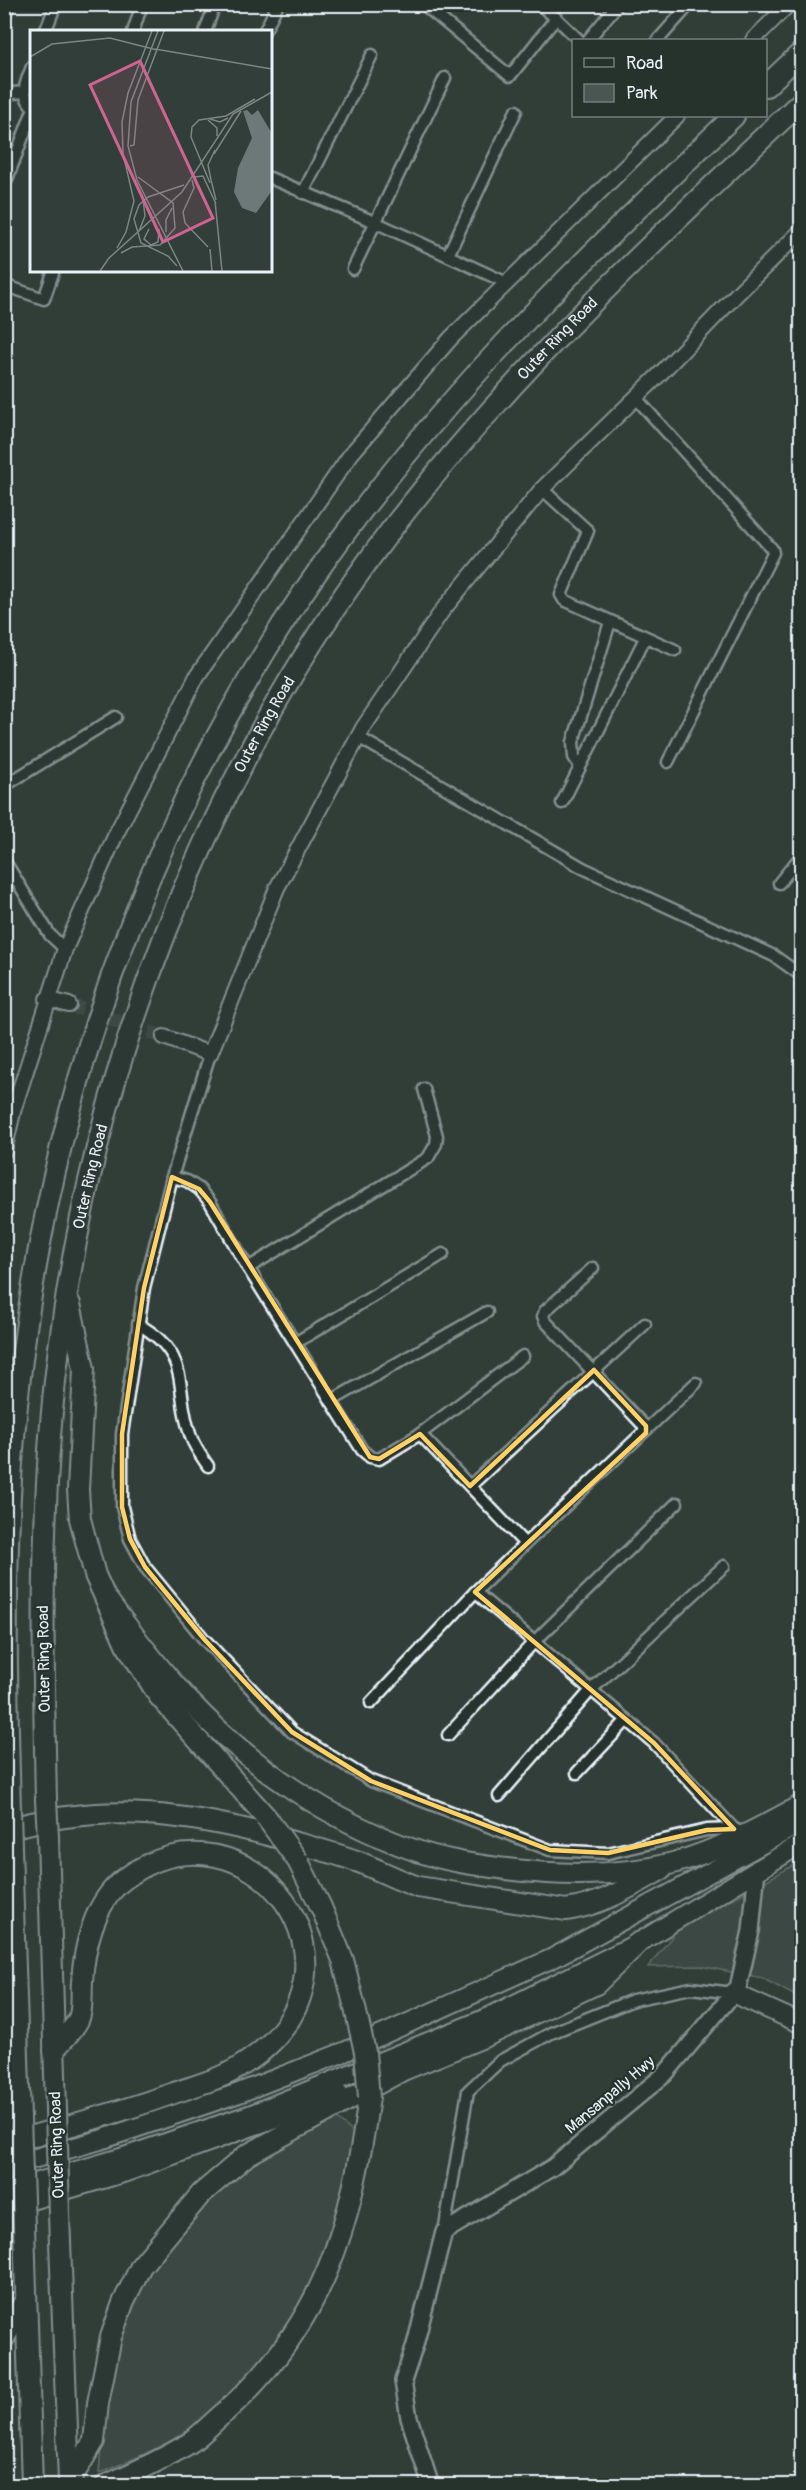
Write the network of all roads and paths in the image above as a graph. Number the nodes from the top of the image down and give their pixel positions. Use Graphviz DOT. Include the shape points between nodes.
graph roads {
  1 [pos="9,4"];
  2 [pos="56,4"];
  3 [pos="141,4"];
  4 [pos="215,4"];
  5 [pos="278,4"];
  6 [pos="423,4"];
  7 [pos="539,4"];
  8 [pos="618,4"];
  9 [pos="690,4"];
  10 [pos="789,4"];
  11 [pos="4,18"];
  12 [pos="556,18"];
  13 [pos="46,30"];
  14 [pos="134,30"];
  15 [pos="206,30"];
  16 [pos="265,30"];
  17 [pos="578,39"];
  18 [pos="589,39"];
  19 [pos="659,39"];
  20 [pos="754,39"];
  21 [pos="801,52"];
  22 [pos="372,55"];
  23 [pos="30,72"];
  24 [pos="445,78"];
  25 [pos="767,84"];
  26 [pos="24,92"];
  27 [pos="4,94"];
  28 [pos="801,101"];
  29 [pos="30,102"];
  30 [pos="516,111"];
  31 [pos="676,117"];
  32 [pos="733,117"];
  33 [pos="30,118"];
  34 [pos="272,179"];
  35 [pos="4,188"];
  36 [pos="303,193"];
  37 [pos="377,223"];
  38 [pos="801,230"];
  39 [pos="447,255"];
  40 [pos="353,269"];
  41 [pos="53,272"];
  42 [pos="507,283"];
  43 [pos="4,285"];
  44 [pos="636,398"];
  45 [pos="542,489"];
  46 [pos="610,622"];
  47 [pos="645,638"];
  48 [pos="675,650"];
  49 [pos="116,717"];
  50 [pos="358,737"];
  51 [pos="668,762"];
  52 [pos="580,766"];
  53 [pos="4,786"];
  54 [pos="562,803"];
  55 [pos="801,855"];
  56 [pos="4,860"];
  57 [pos="779,883"];
  58 [pos="65,949"];
  59 [pos="801,976"];
  60 [pos="47,999"];
  61 [pos="69,1005"];
  62 [pos="164,1037"];
  63 [pos="210,1054"];
  64 [pos="424,1089"];
  65 [pos="4,1150"];
  66 [pos="172,1177"];
  67 [pos="443,1254"];
  68 [pos="248,1268"];
  69 [pos="593,1268"];
  70 [pos="67,1291"];
  71 [pos="487,1312"];
  72 [pos="138,1324"];
  73 [pos="645,1324"];
  74 [pos="295,1343"];
  75 [pos="523,1356"];
  76 [pos="594,1370"];
  77 [pos="696,1383"];
  78 [pos="331,1401"];
  79 [pos="647,1429"];
  80 [pos="420,1434"];
  81 [pos="208,1466"];
  82 [pos="470,1486"];
  83 [pos="677,1503"];
  84 [pos="525,1544"];
  85 [pos="723,1566"];
  86 [pos="475,1592"];
  87 [pos="534,1642"];
  88 [pos="144,1660"];
  89 [pos="591,1690"];
  90 [pos="371,1703"];
  91 [pos="626,1721"];
  92 [pos="448,1735"];
  93 [pos="577,1773"];
  94 [pos="499,1796"];
  95 [pos="801,1805"];
  96 [pos="7,1815"];
  97 [pos="801,1822"];
  98 [pos="740,1831"];
  99 [pos="8,1838"];
  100 [pos="798,1846"];
  101 [pos="674,1863"];
  102 [pos="758,1868"];
  103 [pos="639,1943"];
  104 [pos="734,1993"];
  105 [pos="801,2024"];
  106 [pos="54,2050"];
  107 [pos="344,2052"];
  108 [pos="403,2070"];
  109 [pos="352,2074"];
  110 [pos="4,2144"];
  111 [pos="4,2167"];
  112 [pos="4,2192"];
  113 [pos="4,2207"];
  114 [pos="444,2232"];
  115 [pos="26,2299"];
  116 [pos="4,2338"];
  117 [pos="69,2484"];
  118 [pos="32,2486"];
  119 [pos="105,2486"];
  120 [pos="430,2486"];
  1 -- 11 [label="street"];
  2 -- 13 [label="street"];
  3 -- 14 [label="street"];
  4 -- 15 [label="street"];
  5 -- 16 [label="street"];
  6 -- 12 [label="street" via="510,76"];
  7 -- 12 [label="street"];
  8 -- 18 [label="street"];
  9 -- 19 [label="street"];
  10 -- 20 [label="street"];
  12 -- 17 [label="street"];
  21 -- 25 [label="highway"];
  22 -- 36 [label="street"];
  23 -- 26 [label="street"];
  24 -- 37 [label="street"];
  26 -- 27 [label="street"];
  26 -- 29 [label="street"];
  28 -- 70 [label="highway, Outer Ring Road" via="578,317 486,416 390,531 310,649 269,717 205,841 146,986 116,1076 86,1192"];
  30 -- 39 [label="street"];
  31 -- 42 [label="street"];
  32 -- 96 [label="highway" via="552,292 405,456 335,547 279,630 209,752 154,867 116,963 82,1066 56,1161 32,1286 17,1396 9,1532"];
  33 -- 35 [label="street"];
  34 -- 36 [label="street"];
  36 -- 37 [label="street"];
  37 -- 39 [label="street"];
  37 -- 40 [label="street"];
  38 -- 44 [label="street"];
  39 -- 42 [label="street"];
  41 -- 43 [label="street" via="44,299"];
  42 -- 58 [label="street" via="452,338 351,454 197,676 116,834"];
  44 -- 45 [label="street"];
  44 -- 51 [label="street" via="773,553"];
  45 -- 46 [label="street" via="588,531 561,595"];
  45 -- 50 [label="street" via="442,611"];
  46 -- 47 [label="street"];
  46 -- 52 [label="street" via="573,742 574,757"];
  47 -- 48 [label="street"];
  47 -- 52 [label="street"];
  49 -- 53 [label="street"];
  50 -- 59 [label="street" via="583,868 774,956"];
  50 -- 63 [label="street" via="277,888"];
  52 -- 54 [label="street"];
  55 -- 57 [label="street"];
  56 -- 58 [label="street" via="50,935"];
  58 -- 60 [label="street"];
  60 -- 61 [label="street"];
  60 -- 65 [label="street"];
  62 -- 63 [label="street"];
  63 -- 66 [label="street"];
  64 -- 68 [label="street" via="437,1136 428,1158"];
  66 -- 68 [label="street" via="187,1181 210,1202"];
  66 -- 72 [label="street"];
  67 -- 74 [label="street"];
  68 -- 74 [label="street"];
  69 -- 76 [label="street" via="543,1316"];
  70 -- 88 [label="highway" via="84,1369 80,1519 95,1575 121,1634"];
  70 -- 106 [label="highway, Outer Ring Road, bridge" via="51,1418 44,1534 43,1651"];
  71 -- 78 [label="street"];
  72 -- 81 [label="street" via="156,1334 172,1353 181,1376 191,1437"];
  72 -- 98 [label="street" via="122,1434 122,1507 130,1539 145,1567 204,1639 292,1732 371,1781 550,1850 608,1853 707,1830"];
  73 -- 76 [label="street"];
  74 -- 78 [label="street"];
  75 -- 80 [label="street"];
  76 -- 79 [label="street"];
  76 -- 82 [label="street"];
  77 -- 79 [label="street"];
  78 -- 80 [label="street" via="370,1457 378,1459"];
  79 -- 84 [label="street"];
  80 -- 82 [label="street"];
  82 -- 84 [label="street"];
  83 -- 87 [label="street"];
  84 -- 86 [label="street"];
  85 -- 89 [label="street"];
  86 -- 87 [label="street"];
  86 -- 90 [label="street"];
  87 -- 89 [label="street"];
  87 -- 92 [label="street"];
  88 -- 101 [label="highway" via="278,1779 339,1816 419,1851 467,1863 546,1873 617,1872"];
  88 -- 119 [label="highway, bridge" via="159,1696 266,1817 298,1861 343,1960 364,2052 369,2097 350,2209 329,2270 303,2320 252,2388 191,2441"];
  89 -- 91 [label="street"];
  89 -- 94 [label="street"];
  91 -- 93 [label="street"];
  91 -- 98 [label="street" via="654,1743"];
  95 -- 98 [label="highway"];
  96 -- 99 [label="highway, bridge"];
  97 -- 107 [label="main road" via="553,1958"];
  98 -- 101 [label="highway"];
  99 -- 101 [label="highway" via="79,1814 170,1815 240,1826 352,1860 418,1887 567,1910 603,1902"];
  99 -- 115 [label="highway, bridge"];
  100 -- 102 [label="main road"];
  102 -- 103 [label="main road"];
  102 -- 104 [label="main road, Mansanpally Hwy" via="751,1932"];
  103 -- 108 [label="highway" via="596,1984"];
  103 -- 109 [label="main road" via="487,2018"];
  104 -- 105 [label="main road"];
  104 -- 114 [label="main road, Mansanpally Hwy" via="665,2073 553,2167"];
  104 -- 114 [label="street" via="691,1988 633,2000 551,2033 500,2061 468,2091"];
  106 -- 110 [label="highway" via="80,2018 82,1965 90,1932 121,1881 141,1868 189,1855 224,1858 252,1869 276,1888 293,1913 307,1963 304,1988 281,2032 264,2049 219,2077 123,2111"];
  106 -- 117 [label="highway, Outer Ring Road, bridge"];
  107 -- 109 [label="main road"];
  107 -- 111 [label="main road" via="111,2137"];
  108 -- 113 [label="highway" via="123,2172"];
  108 -- 117 [label="highway" via="247,2155 201,2194 173,2225 141,2266 123,2303 111,2337 94,2441"];
  109 -- 112 [label="main road" via="252,2114"];
  114 -- 120 [label="main road" via="403,2381 409,2418"];
  115 -- 116 [label="highway"];
  115 -- 118 [label="highway"];
}
